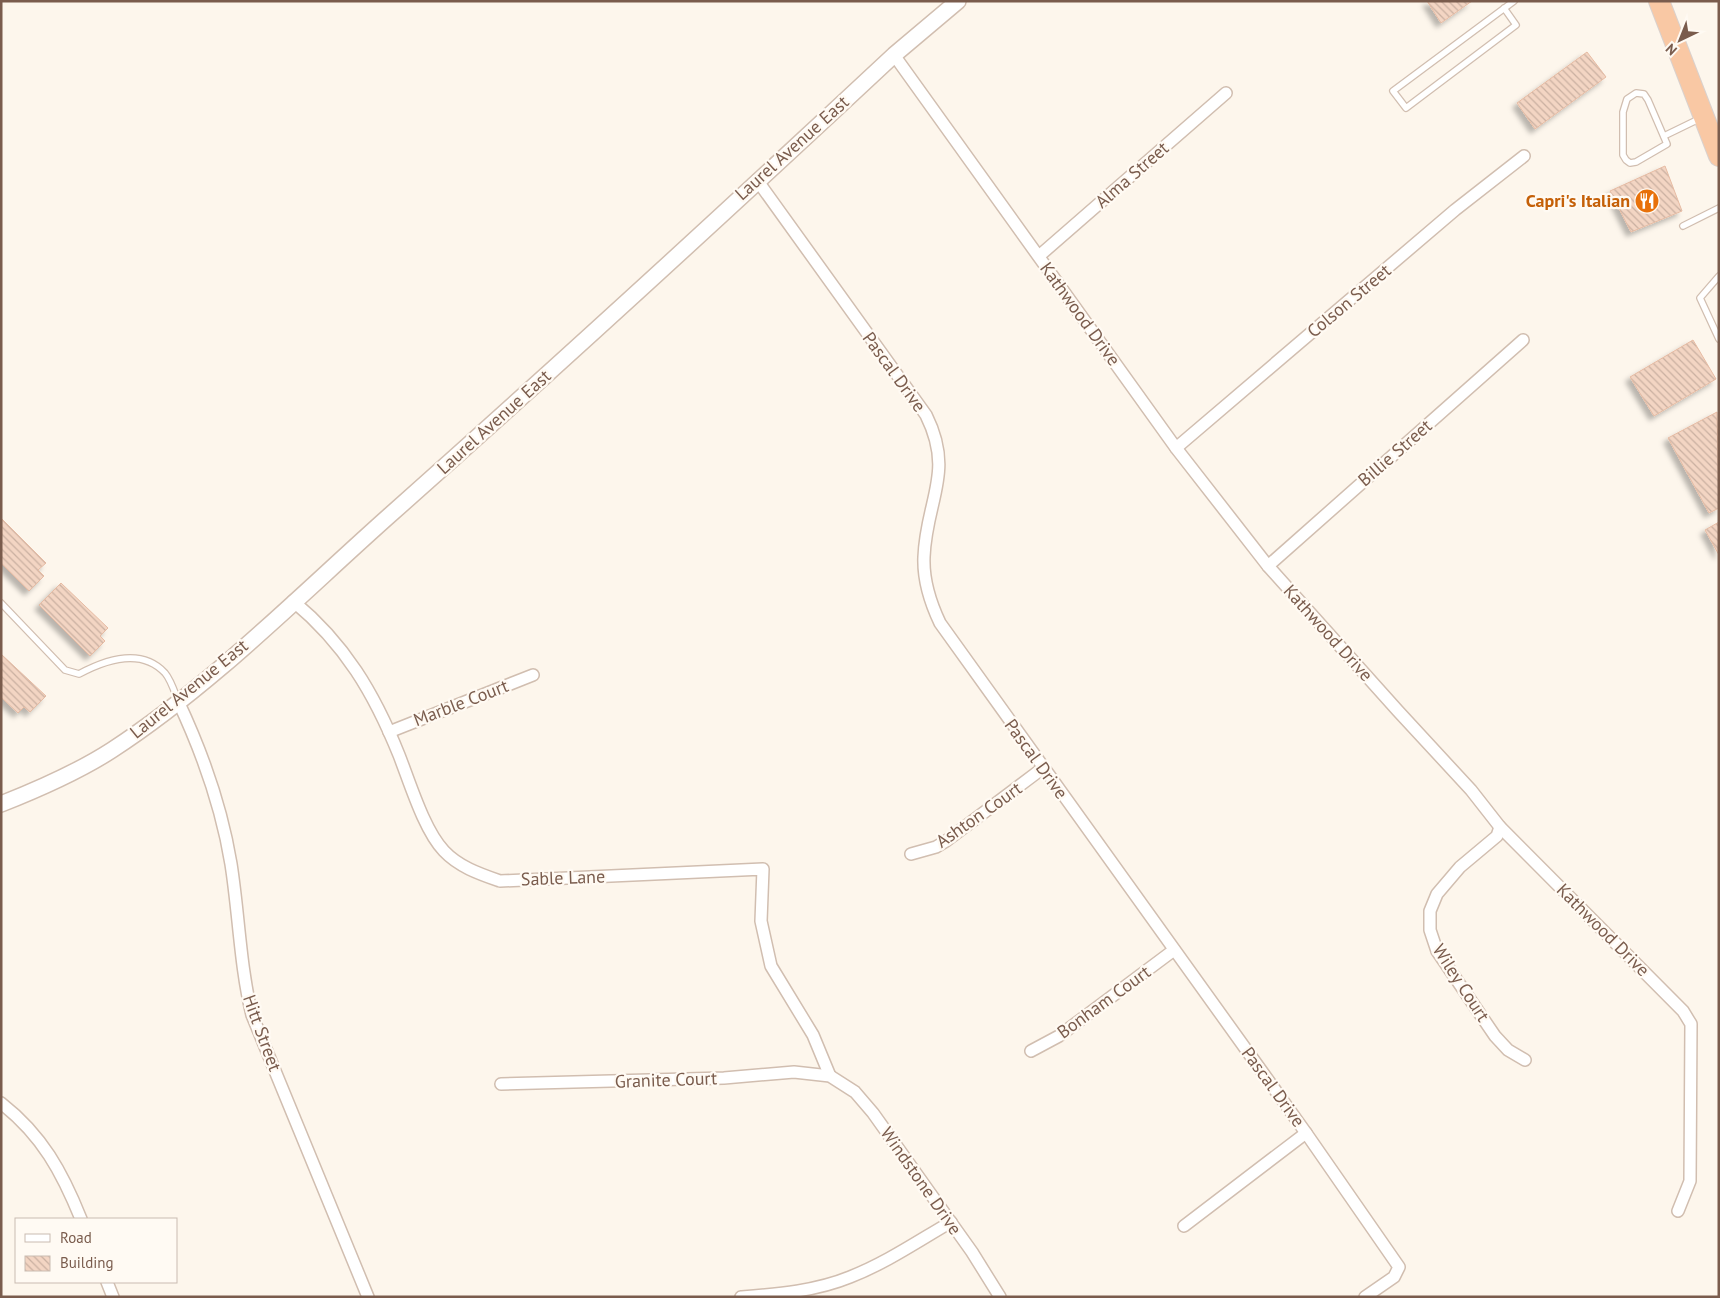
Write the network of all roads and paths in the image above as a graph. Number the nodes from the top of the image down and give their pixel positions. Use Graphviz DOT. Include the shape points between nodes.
graph roads {
  1 [pos="958,1"];
  2 [pos="1514,1"];
  3 [pos="1659,1"];
  4 [pos="1504,8"];
  5 [pos="894,55"];
  6 [pos="1226,93"];
  7 [pos="1703,117"];
  8 [pos="1664,136"];
  9 [pos="1524,156"];
  10 [pos="1719,156"];
  11 [pos="757,180"];
  12 [pos="1719,208"];
  13 [pos="1683,226"];
  14 [pos="1039,256"];
  15 [pos="1719,276"];
  16 [pos="1719,339"];
  17 [pos="1523,340"];
  18 [pos="1176,448"];
  19 [pos="1268,566"];
  20 [pos="293,601"];
  21 [pos="1,602"];
  22 [pos="533,675"];
  23 [pos="178,701"];
  24 [pos="389,732"];
  25 [pos="1044,768"];
  26 [pos="1,804"];
  27 [pos="1500,827"];
  28 [pos="911,854"];
  29 [pos="1174,950"];
  30 [pos="1032,1051"];
  31 [pos="1525,1060"];
  32 [pos="830,1076"];
  33 [pos="501,1084"];
  34 [pos="1,1103"];
  35 [pos="1306,1133"];
  36 [pos="1678,1211"];
  37 [pos="81,1218"];
  38 [pos="951,1222"];
  39 [pos="1184,1226"];
  40 [pos="107,1283"];
  41 [pos="113,1297"];
  42 [pos="368,1297"];
  43 [pos="741,1297"];
  44 [pos="1000,1297"];
  45 [pos="1366,1297"];
  1 -- 5 [label="street, Laurel Avenue East"];
  2 -- 4 [label="lane"];
  3 -- 7 [label="highway"];
  4 -- 4 [label="lane" via="1392,91 1406,108 1516,25"];
  5 -- 11 [label="street, Laurel Avenue East"];
  5 -- 14 [label="street, Kathwood Drive"];
  6 -- 14 [label="street, Alma Street"];
  7 -- 8 [label="lane"];
  7 -- 10 [label="highway"];
  8 -- 8 [label="lane" via="1644,94 1636,93 1627,98 1623,112 1626,160 1636,162 1663,147 1667,144"];
  9 -- 18 [label="street, Colson Street" via="1455,210"];
  11 -- 20 [label="street, Laurel Avenue East" via="488,428"];
  11 -- 25 [label="street, Pascal Drive" via="926,415 934,432 940,462 924,556 931,601 950,639"];
  12 -- 13 [label="lane"];
  14 -- 18 [label="street, Kathwood Drive"];
  15 -- 16 [label="lane" via="1700,298"];
  17 -- 19 [label="street, Billie Street"];
  18 -- 19 [label="street, Kathwood Drive"];
  19 -- 27 [label="street, Kathwood Drive" via="1471,790"];
  20 -- 23 [label="street, Laurel Avenue East"];
  20 -- 24 [label="street, Sable Lane" via="334,639 351,661"];
  21 -- 23 [label="lane" via="65,670 79,674 101,662 124,657 148,661 166,673"];
  22 -- 24 [label="street, Marble Court"];
  23 -- 26 [label="street, Laurel Avenue East" via="92,762"];
  23 -- 42 [label="street, Hitt Street" via="212,788 226,841 244,984 252,1015"];
  24 -- 32 [label="street, Sable Lane" via="432,834 444,851 472,872 500,881 763,869 761,921 771,966 813,1035"];
  25 -- 28 [label="street, Ashton Court" via="946,841"];
  25 -- 29 [label="street, Pascal Drive"];
  27 -- 31 [label="street, Wiley Court" via="1496,836 1437,894 1430,911 1430,930 1437,951 1495,1036 1508,1050"];
  27 -- 36 [label="street, Kathwood Drive" via="1683,1011 1692,1024 1690,1182"];
  29 -- 30 [label="street, Bonham Court" via="1059,1036"];
  29 -- 35 [label="street, Pascal Drive"];
  32 -- 33 [label="street, Granite Court" via="794,1072 724,1078"];
  32 -- 38 [label="street, Windstone Drive" via="855,1092 874,1113"];
  34 -- 37 [label="street" via="43,1144 65,1180"];
  35 -- 39 [label="street"];
  35 -- 45 [label="street, Pascal Drive" via="1399,1268 1394,1277"];
  38 -- 43 [label="street" via="876,1266 848,1278 785,1293"];
  38 -- 44 [label="street, Windstone Drive"];
  40 -- 41 [label="street"];
}
